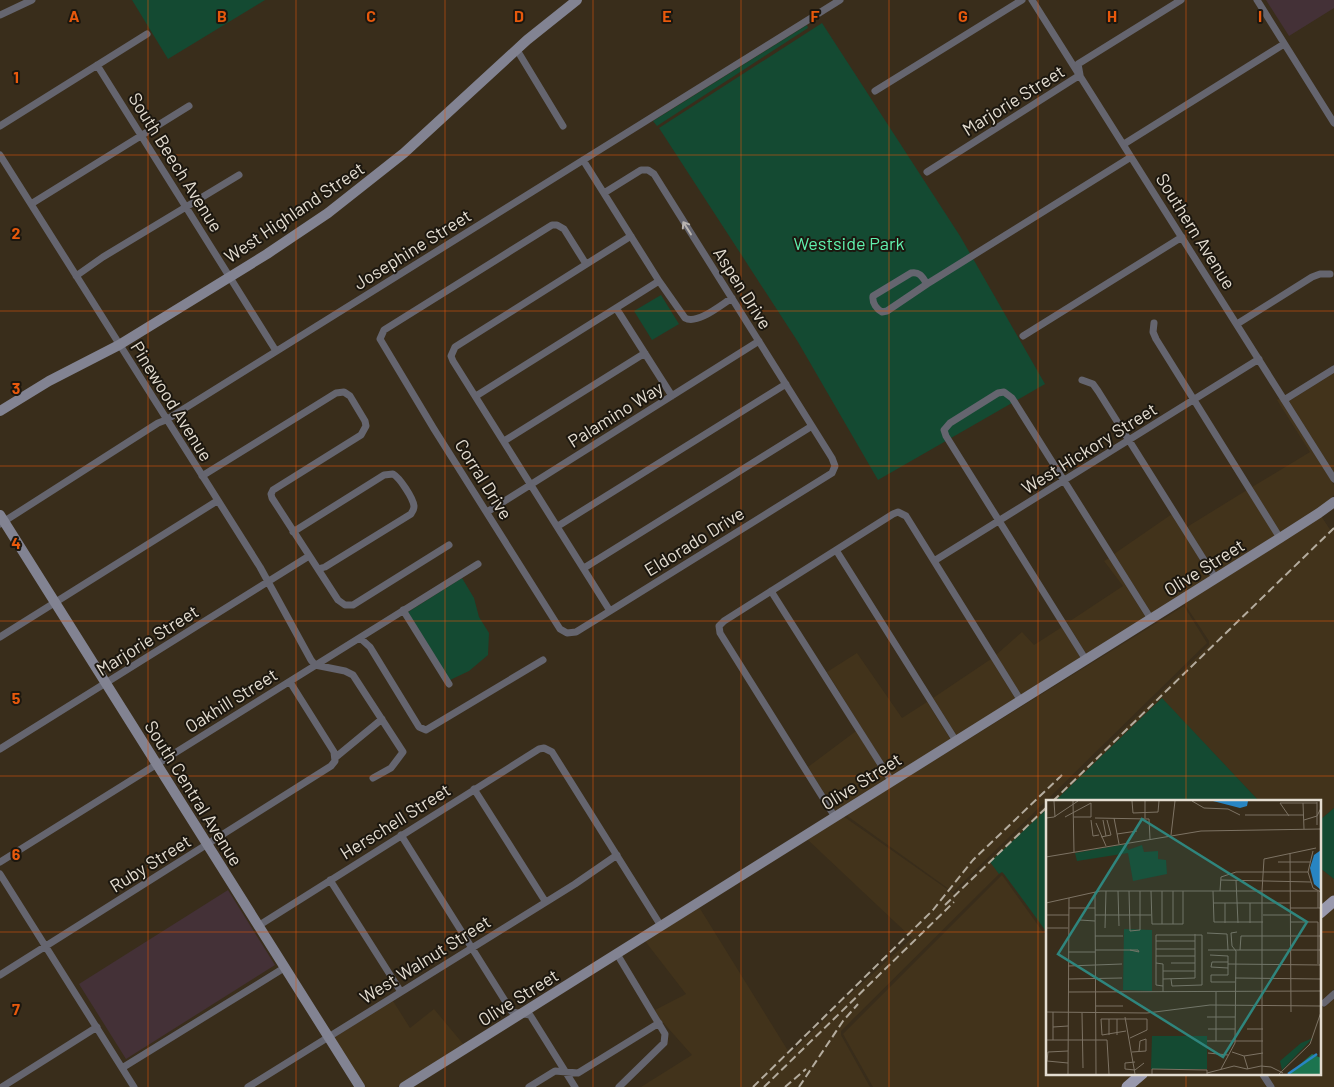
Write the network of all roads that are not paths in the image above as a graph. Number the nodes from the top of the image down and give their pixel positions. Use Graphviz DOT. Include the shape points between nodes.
graph roads {
  1 [pos="32,0"];
  2 [pos="576,0"];
  3 [pos="840,0"];
  4 [pos="1022,0"];
  5 [pos="1032,0"];
  6 [pos="1181,0"];
  7 [pos="1257,0"];
  8 [pos="0,15"];
  9 [pos="147,34"];
  10 [pos="1284,44"];
  11 [pos="516,50"];
  12 [pos="97,65"];
  13 [pos="1080,75"];
  14 [pos="875,91"];
  15 [pos="189,106"];
  16 [pos="1334,123"];
  17 [pos="0,126"];
  18 [pos="563,126"];
  19 [pos="141,134"];
  20 [pos="1124,144"];
  21 [pos="0,155"];
  22 [pos="1132,157"];
  23 [pos="583,160"];
  24 [pos="927,172"];
  25 [pos="239,175"];
  26 [pos="604,193"];
  27 [pos="31,204"];
  28 [pos="186,207"];
  29 [pos="631,236"];
  30 [pos="1182,237"];
  31 [pos="586,264"];
  32 [pos="1330,274"];
  33 [pos="76,276"];
  34 [pos="229,276"];
  35 [pos="659,281"];
  36 [pos="927,284"];
  37 [pos="732,298"];
  38 [pos="616,308"];
  39 [pos="1154,323"];
  40 [pos="1237,324"];
  41 [pos="1023,336"];
  42 [pos="759,341"];
  43 [pos="119,345"];
  44 [pos="276,351"];
  45 [pos="645,353"];
  46 [pos="1259,359"];
  47 [pos="1334,369"];
  48 [pos="1082,380"];
  49 [pos="786,384"];
  50 [pos="476,396"];
  51 [pos="672,396"];
  52 [pos="1194,400"];
  53 [pos="1284,400"];
  54 [pos="0,411"];
  55 [pos="166,420"];
  56 [pos="812,426"];
  57 [pos="1129,440"];
  58 [pos="504,441"];
  59 [pos="834,468"];
  60 [pos="202,476"];
  61 [pos="1334,479"];
  62 [pos="1064,480"];
  63 [pos="531,484"];
  64 [pos="217,501"];
  65 [pos="1334,502"];
  66 [pos="487,512"];
  67 [pos="1,521"];
  68 [pos="999,521"];
  69 [pos="558,526"];
  70 [pos="294,532"];
  71 [pos="1280,538"];
  72 [pos="449,545"];
  73 [pos="836,550"];
  74 [pos="309,556"];
  75 [pos="934,561"];
  76 [pos="478,564"];
  77 [pos="584,568"];
  78 [pos="318,569"];
  79 [pos="1216,579"];
  80 [pos="268,582"];
  81 [pos="771,591"];
  82 [pos="55,603"];
  83 [pos="403,610"];
  84 [pos="610,611"];
  85 [pos="1151,619"];
  86 [pos="567,633"];
  87 [pos="0,637"];
  88 [pos="360,638"];
  89 [pos="544,660"];
  90 [pos="1086,660"];
  91 [pos="315,665"];
  92 [pos="290,682"];
  93 [pos="106,684"];
  94 [pos="449,684"];
  95 [pos="1021,701"];
  96 [pos="382,719"];
  97 [pos="956,741"];
  98 [pos="0,749"];
  99 [pos="336,757"];
  100 [pos="156,764"];
  101 [pos="373,778"];
  102 [pos="892,782"];
  103 [pos="474,789"];
  104 [pos="835,817"];
  105 [pos="401,835"];
  106 [pos="207,845"];
  107 [pos="616,855"];
  108 [pos="0,862"];
  109 [pos="0,874"];
  110 [pos="330,880"];
  111 [pos="544,901"];
  112 [pos="1334,901"];
  113 [pos="1322,911"];
  114 [pos="258,926"];
  115 [pos="661,926"];
  116 [pos="46,946"];
  117 [pos="471,948"];
  118 [pos="617,954"];
  119 [pos="284,968"];
  120 [pos="0,975"];
  121 [pos="401,992"];
  122 [pos="1334,994"];
  123 [pos="1324,1004"];
  124 [pos="521,1014"];
  125 [pos="659,1023"];
  126 [pos="97,1027"];
  127 [pos="328,1037"];
  128 [pos="122,1068"];
  129 [pos="565,1072"];
  130 [pos="1142,1074"];
  131 [pos="1263,1074"];
  132 [pos="2,1087"];
  133 [pos="134,1087"];
  134 [pos="248,1087"];
  135 [pos="360,1087"];
  136 [pos="404,1087"];
  137 [pos="529,1087"];
  138 [pos="575,1087"];
  139 [pos="620,1087"];
  140 [pos="1127,1087"];
  141 [pos="1271,1087"];
  1 -- 8 [label="street"];
  2 -- 11 [label="street, West Highland Street"];
  3 -- 23 [label="street, Josephine Street"];
  4 -- 14 [label="street"];
  5 -- 13 [label="street, Southern Avenue"];
  6 -- 13 [label="street, Marjorie Street" via="1078,64"];
  7 -- 10 [label="street"];
  9 -- 12 [label="street"];
  10 -- 16 [label="street"];
  10 -- 20 [label="street"];
  11 -- 18 [label="street"];
  11 -- 34 [label="street, West Highland Street" via="350,197"];
  12 -- 17 [label="street"];
  12 -- 19 [label="street, South Beech Avenue"];
  13 -- 20 [label="street, Southern Avenue"];
  13 -- 24 [label="street, Marjorie Street"];
  15 -- 19 [label="street"];
  19 -- 27 [label="street"];
  19 -- 28 [label="street, South Beech Avenue"];
  20 -- 22 [label="street, Southern Avenue"];
  21 -- 27 [label="street, Pinewood Avenue"];
  22 -- 30 [label="street, Southern Avenue"];
  22 -- 36 [label="street"];
  23 -- 26 [label="street"];
  23 -- 44 [label="street, Josephine Street"];
  25 -- 28 [label="street"];
  26 -- 29 [label="street"];
  37 -- 26 [label="street, Aspen Drive, one-way" via="651,171 641,170"];
  27 -- 33 [label="street, Pinewood Avenue"];
  28 -- 33 [label="street"];
  28 -- 34 [label="street, South Beech Avenue"];
  29 -- 31 [label="street"];
  29 -- 35 [label="street"];
  30 -- 40 [label="street, Southern Avenue"];
  30 -- 41 [label="street"];
  31 -- 50 [label="street" via="455,346 451,353 453,361"];
  31 -- 66 [label="street, Corral Drive" via="564,229 552,225 384,330 380,337"];
  32 -- 40 [label="street" via="1312,276"];
  33 -- 43 [label="street, Pinewood Avenue"];
  34 -- 43 [label="street, West Highland Street"];
  34 -- 44 [label="street, South Beech Avenue"];
  35 -- 37 [label="street" via="689,320 697,320"];
  35 -- 38 [label="street"];
  36 -- 36 [label="street" via="921,275 914,272 873,296 873,302 884,312"];
  37 -- 42 [label="street, Aspen Drive"];
  38 -- 45 [label="street"];
  38 -- 50 [label="street"];
  39 -- 52 [label="street" via="1156,339"];
  40 -- 46 [label="street, Southern Avenue"];
  42 -- 49 [label="street, Aspen Drive"];
  42 -- 51 [label="street, Palamino Way"];
  43 -- 54 [label="street, West Highland Street"];
  43 -- 55 [label="street, Pinewood Avenue"];
  44 -- 55 [label="street, Josephine Street"];
  45 -- 51 [label="street"];
  45 -- 58 [label="street"];
  46 -- 52 [label="street, West Hickory Street"];
  46 -- 53 [label="street, Southern Avenue"];
  47 -- 53 [label="street"];
  48 -- 57 [label="street" via="1093,384"];
  49 -- 56 [label="street, Aspen Drive"];
  49 -- 69 [label="street"];
  50 -- 58 [label="street"];
  51 -- 63 [label="street, Palamino Way"];
  52 -- 57 [label="street, West Hickory Street"];
  52 -- 71 [label="street"];
  53 -- 61 [label="street, Southern Avenue"];
  55 -- 60 [label="street, Pinewood Avenue"];
  55 -- 67 [label="street, Josephine Street"];
  56 -- 59 [label="street, Aspen Drive" via="834,462"];
  56 -- 77 [label="street"];
  57 -- 62 [label="street, West Hickory Street"];
  57 -- 79 [label="street"];
  58 -- 63 [label="street"];
  59 -- 84 [label="street, Eldorado Drive"];
  60 -- 64 [label="street, Pinewood Avenue"];
  60 -- 70 [label="street" via="336,393 347,394 365,421 361,435 271,494"];
  62 -- 68 [label="street, West Hickory Street"];
  62 -- 68 [label="street" via="1014,400 1004,392 950,423 944,430 946,436"];
  62 -- 85 [label="street"];
  63 -- 66 [label="street, Palamino Way"];
  63 -- 69 [label="street"];
  64 -- 80 [label="street, Pinewood Avenue"];
  64 -- 82 [label="street"];
  65 -- 71 [label="street, Olive Street"];
  66 -- 86 [label="street, Corral Drive" via="560,629"];
  67 -- 82 [label="street, South Central Avenue"];
  68 -- 75 [label="street, West Hickory Street"];
  68 -- 90 [label="street"];
  69 -- 77 [label="street"];
  70 -- 74 [label="street"];
  70 -- 78 [label="street" via="384,475 393,474 399,478 413,502 413,511"];
  71 -- 79 [label="street, Olive Street"];
  72 -- 78 [label="street" via="353,605 340,603"];
  73 -- 75 [label="street" via="893,514 901,513"];
  73 -- 81 [label="street"];
  73 -- 97 [label="street"];
  74 -- 78 [label="street"];
  74 -- 80 [label="street, Marjorie Street"];
  75 -- 95 [label="street"];
  76 -- 83 [label="street, Oakhill Street"];
  77 -- 84 [label="street"];
  79 -- 85 [label="street, Olive Street"];
  80 -- 91 [label="street, Pinewood Avenue"];
  80 -- 93 [label="street, Marjorie Street"];
  81 -- 102 [label="street"];
  81 -- 104 [label="street" via="721,623 719,630"];
  82 -- 87 [label="street"];
  82 -- 93 [label="street, South Central Avenue"];
  83 -- 88 [label="street, Oakhill Street"];
  83 -- 94 [label="street"];
  84 -- 86 [label="street, Eldorado Drive" via="576,632"];
  85 -- 90 [label="street, Olive Street"];
  88 -- 89 [label="street" via="370,647 419,727 426,730"];
  88 -- 91 [label="street, Oakhill Street"];
  90 -- 95 [label="street, Olive Street"];
  91 -- 92 [label="street, Oakhill Street"];
  91 -- 96 [label="street" via="353,675"];
  92 -- 99 [label="street"];
  92 -- 100 [label="street, Oakhill Street"];
  93 -- 98 [label="street, Marjorie Street"];
  93 -- 100 [label="street, South Central Avenue"];
  95 -- 97 [label="street, Olive Street"];
  96 -- 99 [label="street, Ruby Street"];
  96 -- 101 [label="street" via="403,752 390,768"];
  97 -- 102 [label="street, Olive Street"];
  99 -- 106 [label="street, Ruby Street" via="331,766"];
  100 -- 106 [label="street, South Central Avenue"];
  100 -- 108 [label="street, Oakhill Street"];
  102 -- 104 [label="street, Olive Street"];
  103 -- 105 [label="street, Herschell Street"];
  103 -- 107 [label="street, Herschell Street" via="539,749 549,750"];
  103 -- 111 [label="street"];
  104 -- 115 [label="street, Olive Street"];
  105 -- 110 [label="street, Herschell Street"];
  105 -- 117 [label="street"];
  106 -- 114 [label="street, South Central Avenue"];
  106 -- 116 [label="street, Ruby Street"];
  107 -- 111 [label="street, West Walnut Street"];
  107 -- 115 [label="street"];
  109 -- 116 [label="street"];
  110 -- 114 [label="street, Herschell Street"];
  110 -- 121 [label="street"];
  111 -- 117 [label="street, West Walnut Street"];
  112 -- 113 [label="main road"];
  114 -- 119 [label="street, South Central Avenue"];
  115 -- 118 [label="street, Olive Street"];
  116 -- 120 [label="street, Ruby Street"];
  116 -- 126 [label="street"];
  117 -- 121 [label="street, West Walnut Street"];
  117 -- 124 [label="street" via="512,1012"];
  118 -- 124 [label="street, Olive Street"];
  118 -- 125 [label="street"];
  119 -- 127 [label="street, South Central Avenue"];
  119 -- 128 [label="street"];
  121 -- 127 [label="street, West Walnut Street"];
  122 -- 123 [label="street"];
  124 -- 129 [label="street" via="530,1015"];
  124 -- 136 [label="street, Olive Street"];
  125 -- 129 [label="street" via="578,1073"];
  125 -- 139 [label="street" via="665,1034 664,1043"];
  126 -- 128 [label="street"];
  126 -- 132 [label="street"];
  127 -- 134 [label="street, West Walnut Street"];
  127 -- 135 [label="street, South Central Avenue"];
  128 -- 133 [label="street"];
  129 -- 137 [label="street" via="555,1071"];
  129 -- 138 [label="street"];
  130 -- 140 [label="main road"];
  131 -- 141 [label="street"];
}
